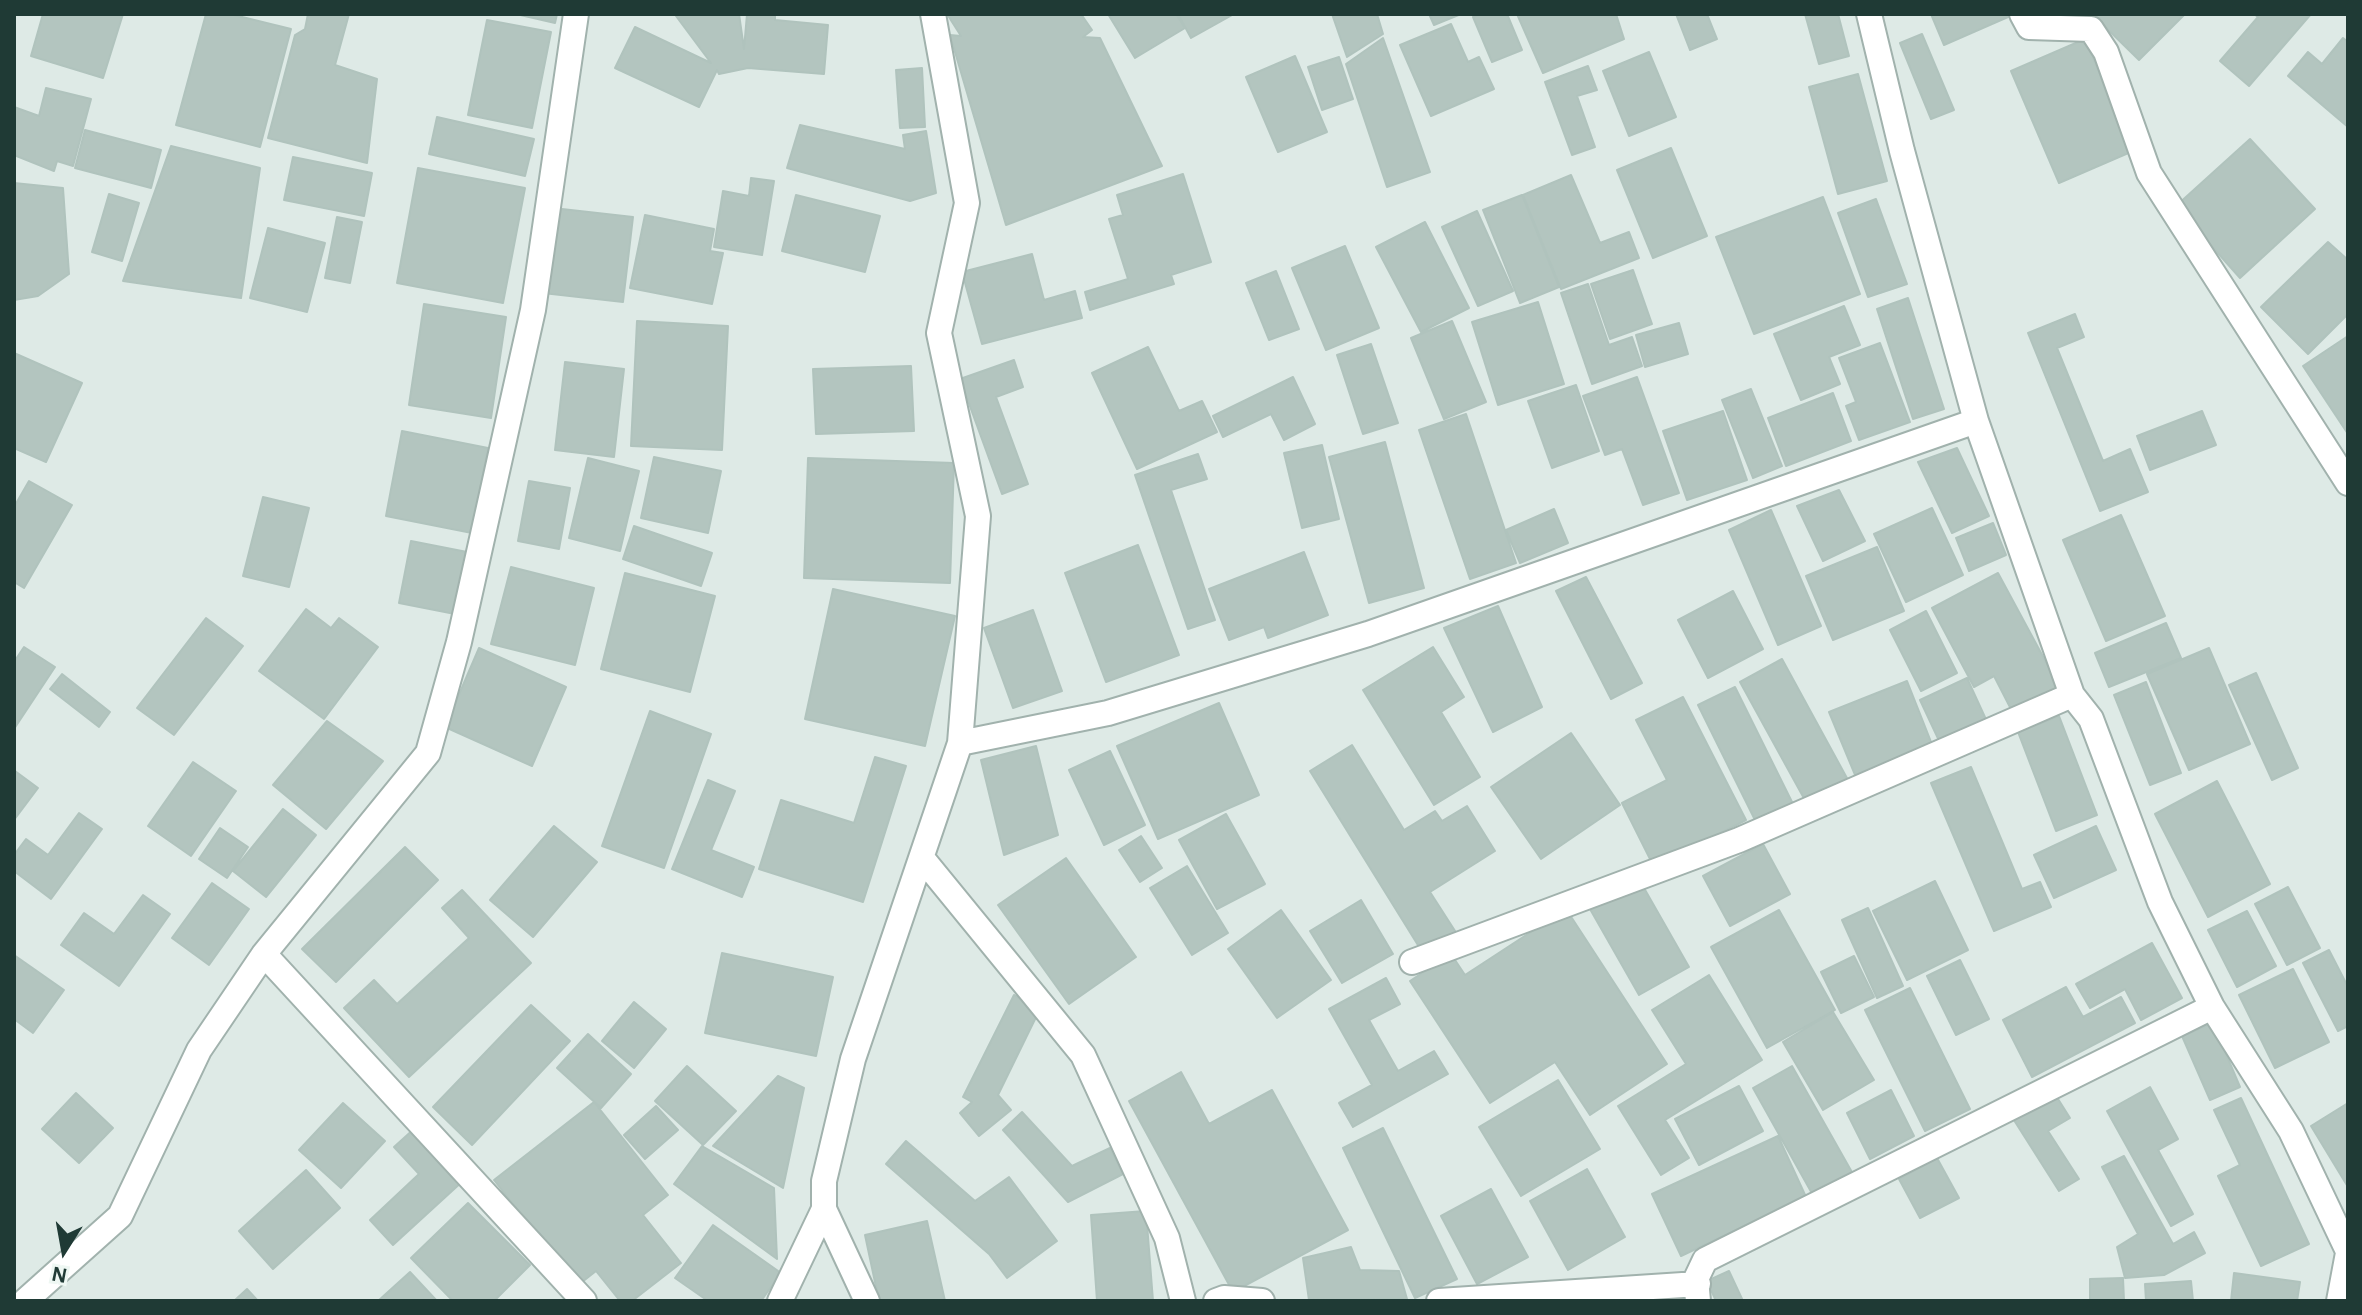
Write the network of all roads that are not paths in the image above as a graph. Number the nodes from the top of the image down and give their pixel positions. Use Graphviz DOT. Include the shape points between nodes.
graph roads {
  1 [pos="576,14"];
  2 [pos="933,14"];
  3 [pos="1869,14"];
  4 [pos="2022,14"];
  5 [pos="1976,421"];
  6 [pos="2348,483"];
  7 [pos="2072,695"];
  8 [pos="960,743"];
  9 [pos="922,858"];
  10 [pos="264,954"];
  11 [pos="1412,962"];
  12 [pos="2212,1007"];
  13 [pos="824,1209"];
  14 [pos="2348,1252"];
  15 [pos="1698,1292"];
  16 [pos="25,1301"];
  17 [pos="584,1301"];
  18 [pos="780,1301"];
  19 [pos="867,1301"];
  20 [pos="1183,1301"];
  21 [pos="1216,1301"];
  22 [pos="1262,1301"];
  23 [pos="1439,1301"];
  24 [pos="2339,1301"];
  1 -- 10 [label="street" via="533,310 459,642 428,753"];
  2 -- 8 [label="street" via="967,203 939,333 978,516"];
  3 -- 5 [label="street"];
  4 -- 6 [label="street" via="2029,27 2091,29 2106,52 2149,173"];
  5 -- 7 [label="street"];
  5 -- 8 [label="street" via="1368,634 1108,713"];
  7 -- 11 [label="street" via="1739,840"];
  7 -- 12 [label="street" via="2091,719 2160,902"];
  8 -- 9 [label="street"];
  9 -- 13 [label="street" via="853,1059 824,1181"];
  9 -- 20 [label="street" via="1083,1055 1167,1238"];
  10 -- 16 [label="street" via="199,1050 120,1216"];
  10 -- 17 [label="street"];
  12 -- 14 [label="street" via="2291,1131"];
  12 -- 15 [label="street" via="1705,1260 1696,1279"];
  13 -- 18 [label="street"];
  13 -- 19 [label="street"];
  14 -- 24 [label="street"];
  15 -- 23 [label="street"];
  21 -- 22 [label="street"];
}
